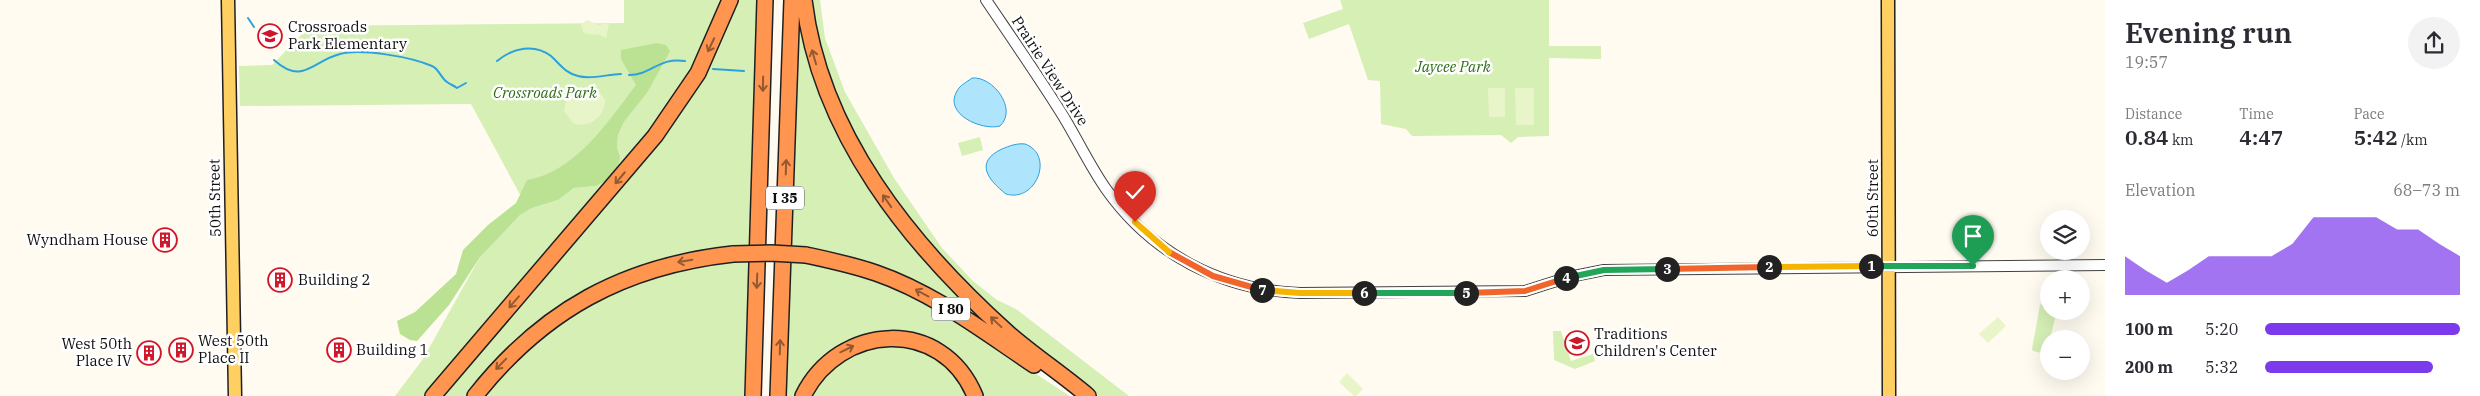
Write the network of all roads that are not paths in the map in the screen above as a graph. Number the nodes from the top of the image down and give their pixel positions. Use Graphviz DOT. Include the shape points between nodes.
graph roads {
  1 [pos="228,0"];
  2 [pos="730,0"];
  3 [pos="765,0"];
  4 [pos="792,0"];
  5 [pos="804,0"];
  6 [pos="986,0"];
  7 [pos="1888,0"];
  8 [pos="2105,265"];
  9 [pos="1889,266"];
  10 [pos="235,396"];
  11 [pos="434,396"];
  12 [pos="475,396"];
  13 [pos="753,396"];
  14 [pos="778,396"];
  15 [pos="803,396"];
  16 [pos="975,396"];
  17 [pos="1081,396"];
  18 [pos="1088,396"];
  19 [pos="1889,396"];
  1 -- 10 [label="main road, 50th Street"];
  2 -- 11 [label="highway, one-way" via="698,73 655,136"];
  3 -- 13 [label="highway, I 35, one-way"];
  14 -- 4 [label="highway, I 35, one-way"];
  18 -- 5 [label="highway, one-way" via="1009,334 966,294 890,205 848,139 824,87 814,58"];
  6 -- 9 [label="street, Prairie View Drive" via="1120,207 1171,254 1236,284 1300,293 1494,292 1525,291 1575,275 1604,270"];
  7 -- 9 [label="main road, 60th Street"];
  8 -- 9 [label="street, Prairie View Drive"];
  9 -- 19 [label="main road, 60th Street"];
  17 -- 12 [label="highway, I 80, one-way, bridge" via="943,304 910,287 858,268 806,256 771,253 734,254 677,262 609,285 547,322 520,345"];
  15 -- 16 [label="highway, one-way" via="818,371 840,352 870,340 887,338 913,341 942,355 963,375"];
}
